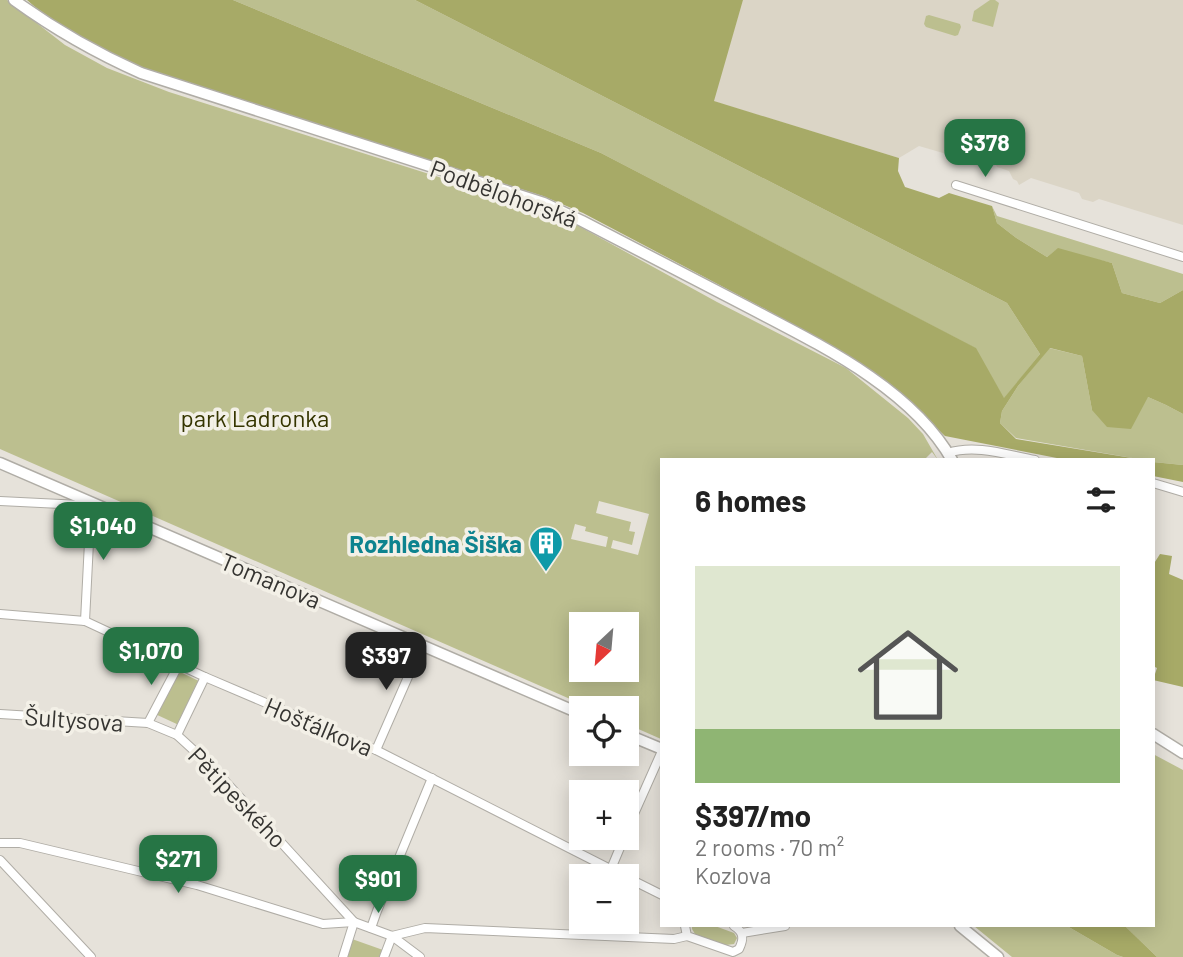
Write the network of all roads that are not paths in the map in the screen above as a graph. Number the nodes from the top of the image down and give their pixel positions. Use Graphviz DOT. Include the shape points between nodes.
graph roads {
  1 [pos="14,0"];
  2 [pos="956,185"];
  3 [pos="1183,257"];
  4 [pos="950,457"];
  5 [pos="1024,458"];
  6 [pos="0,463"];
  7 [pos="1155,484"];
  8 [pos="1183,492"];
  9 [pos="0,501"];
  10 [pos="91,503"];
  11 [pos="0,614"];
  12 [pos="85,621"];
  13 [pos="422,645"];
  14 [pos="179,664"];
  15 [pos="205,677"];
  16 [pos="569,709"];
  17 [pos="0,714"];
  18 [pos="148,723"];
  19 [pos="177,735"];
  20 [pos="1155,735"];
  21 [pos="639,740"];
  22 [pos="660,749"];
  23 [pos="376,750"];
  24 [pos="1183,753"];
  25 [pos="660,755"];
  26 [pos="432,778"];
  27 [pos="639,802"];
  28 [pos="0,843"];
  29 [pos="0,860"];
  30 [pos="601,864"];
  31 [pos="639,884"];
  32 [pos="660,894"];
  33 [pos="354,922"];
  34 [pos="685,927"];
  35 [pos="736,927"];
  36 [pos="779,927"];
  37 [pos="961,927"];
  38 [pos="371,928"];
  39 [pos="742,933"];
  40 [pos="392,936"];
  41 [pos="687,936"];
  42 [pos="735,954"];
  43 [pos="91,957"];
  44 [pos="343,957"];
  45 [pos="384,957"];
  46 [pos="420,957"];
  47 [pos="998,957"];
  1 -- 4 [label="street, Podbělohorská" via="76,41 141,73 544,203 582,221 862,371 907,406"];
  2 -- 3 [label="street"];
  4 -- 5 [label="street" via="972,448"];
  6 -- 10 [label="street, Tomanova"];
  7 -- 8 [label="street"];
  9 -- 10 [label="street"];
  10 -- 12 [label="street"];
  10 -- 13 [label="street, Tomanova"];
  11 -- 12 [label="street, Hošťálkova"];
  12 -- 14 [label="street, Hošťálkova"];
  13 -- 16 [label="street, Tomanova"];
  13 -- 23 [label="street"];
  14 -- 15 [label="street, Hošťálkova"];
  14 -- 18 [label="street, Šultysova"];
  15 -- 19 [label="street"];
  15 -- 23 [label="street, Hošťálkova"];
  17 -- 18 [label="street, Šultysova"];
  18 -- 19 [label="street, Šultysova"];
  19 -- 33 [label="street, Pětipeského"];
  20 -- 24 [label="street"];
  21 -- 22 [label="street"];
  23 -- 26 [label="street, Hošťálkova"];
  25 -- 27 [label="street"];
  26 -- 30 [label="street, Hošťálkova"];
  26 -- 38 [label="street"];
  28 -- 33 [label="street" via="20,843 197,885 323,924"];
  29 -- 43 [label="street"];
  31 -- 32 [label="street, Hošťálkova"];
  33 -- 38 [label="street"];
  33 -- 44 [label="street"];
  34 -- 41 [label="street"];
  35 -- 39 [label="street"];
  36 -- 39 [label="street"];
  37 -- 47 [label="street"];
  38 -- 40 [label="street"];
  39 -- 42 [label="street"];
  40 -- 41 [label="street" via="425,928"];
  40 -- 45 [label="street"];
  40 -- 46 [label="street"];
  41 -- 42 [label="street"];
}
